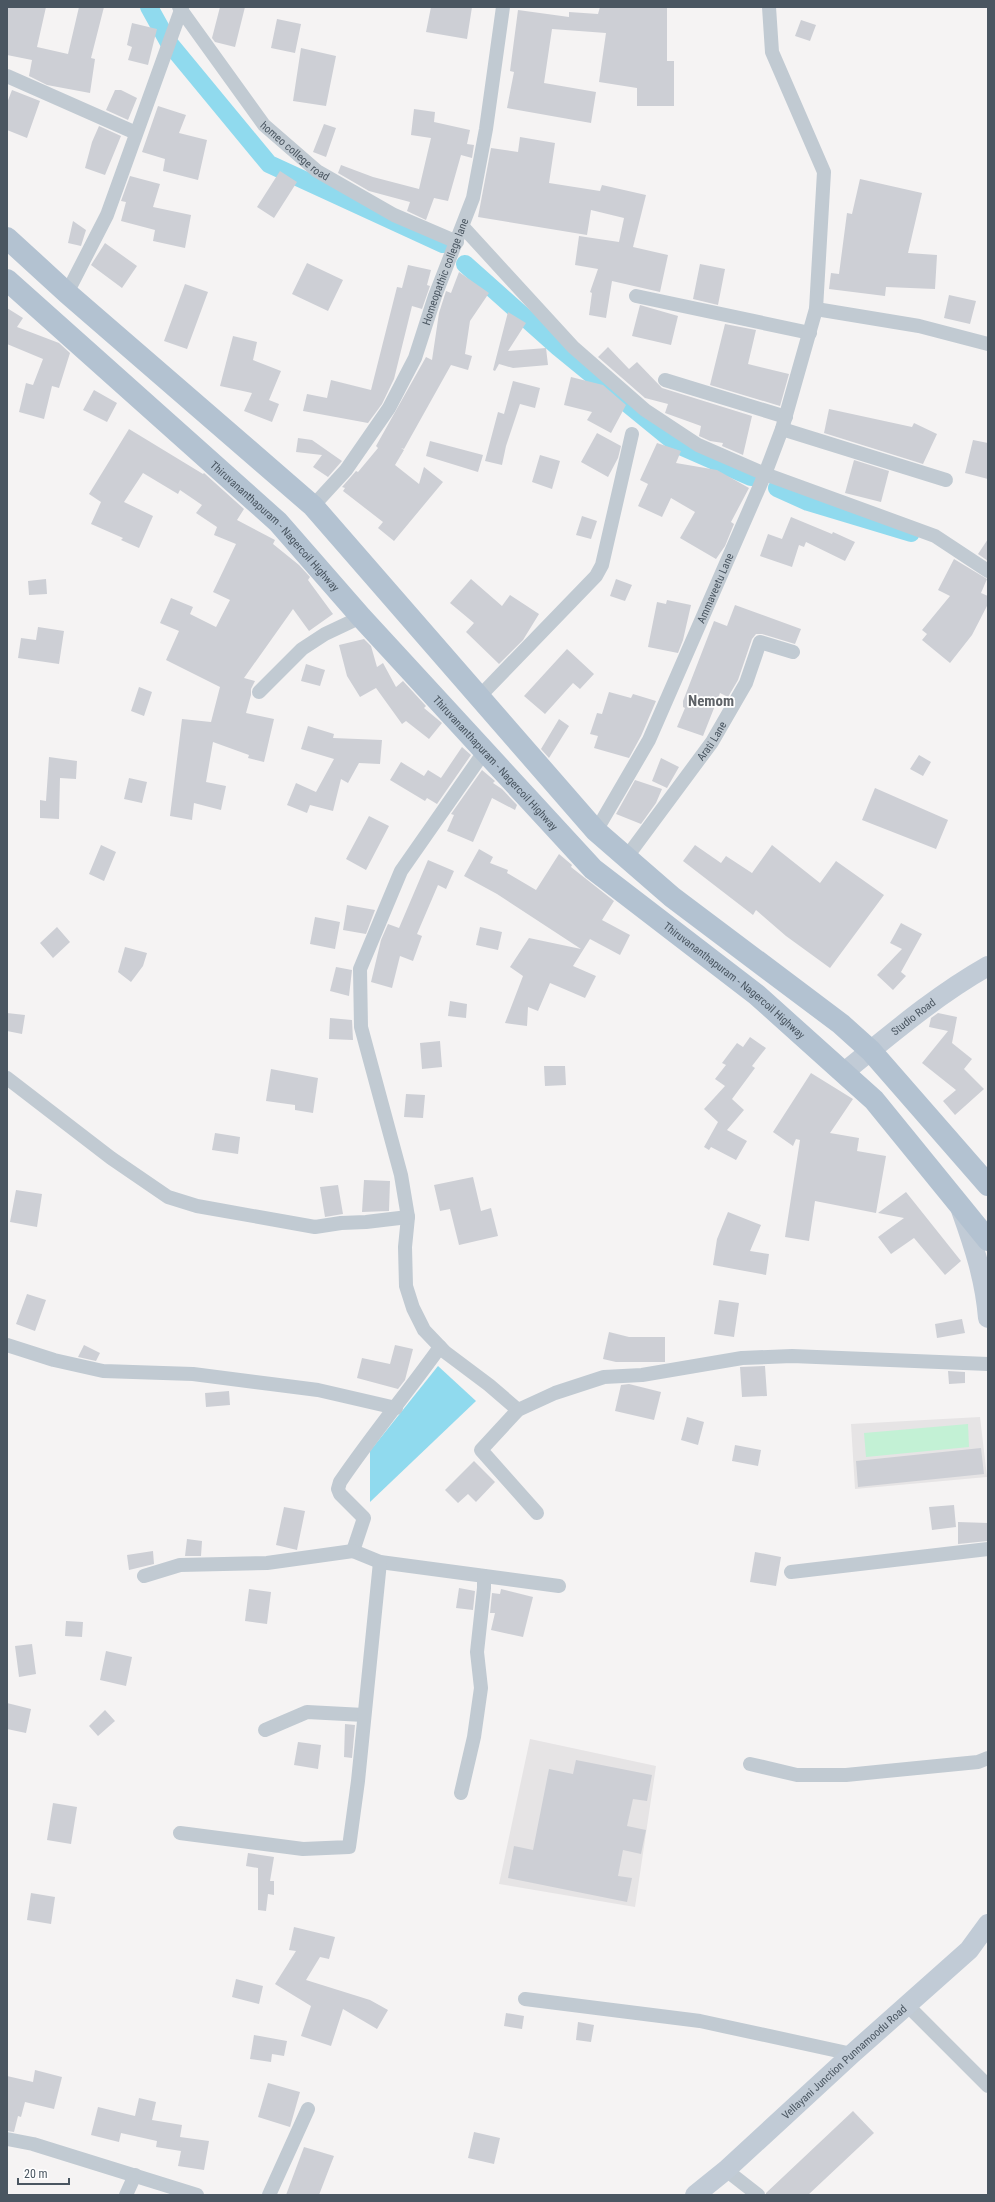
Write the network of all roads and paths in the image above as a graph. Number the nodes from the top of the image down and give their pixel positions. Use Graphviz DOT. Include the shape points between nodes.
graph roads {
  1 [pos="503,7"];
  2 [pos="769,7"];
  3 [pos="181,8"];
  4 [pos="7,76"];
  5 [pos="136,133"];
  6 [pos="463,226"];
  7 [pos="7,238"];
  8 [pos="457,242"];
  9 [pos="7,280"];
  10 [pos="67,293"];
  11 [pos="636,296"];
  12 [pos="816,309"];
  13 [pos="810,333"];
  14 [pos="988,344"];
  15 [pos="665,380"];
  16 [pos="784,423"];
  17 [pos="632,434"];
  18 [pos="765,474"];
  19 [pos="946,480"];
  20 [pos="313,506"];
  21 [pos="988,571"];
  22 [pos="361,617"];
  23 [pos="793,652"];
  24 [pos="259,692"];
  25 [pos="479,697"];
  26 [pos="484,752"];
  27 [pos="596,831"];
  28 [pos="626,858"];
  29 [pos="988,966"];
  30 [pos="871,1051"];
  31 [pos="843,1073"];
  32 [pos="7,1078"];
  33 [pos="988,1185"];
  34 [pos="957,1200"];
  35 [pos="408,1217"];
  36 [pos="988,1240"];
  37 [pos="988,1318"];
  38 [pos="7,1345"];
  39 [pos="440,1347"];
  40 [pos="988,1364"];
  41 [pos="396,1408"];
  42 [pos="518,1410"];
  43 [pos="537,1513"];
  44 [pos="988,1549"];
  45 [pos="353,1551"];
  46 [pos="380,1562"];
  47 [pos="791,1572"];
  48 [pos="144,1576"];
  49 [pos="484,1576"];
  50 [pos="559,1586"];
  51 [pos="364,1715"];
  52 [pos="265,1730"];
  53 [pos="988,1758"];
  54 [pos="750,1764"];
  55 [pos="461,1793"];
  56 [pos="180,1833"];
  57 [pos="988,1924"];
  58 [pos="525,1999"];
  59 [pos="907,2005"];
  60 [pos="852,2054"];
  61 [pos="988,2086"];
  62 [pos="308,2109"];
  63 [pos="7,2139"];
  64 [pos="726,2170"];
  65 [pos="135,2175"];
  66 [pos="126,2195"];
  67 [pos="198,2195"];
  68 [pos="268,2195"];
  69 [pos="695,2195"];
  70 [pos="758,2195"];
  1 -- 6 [label="street, Homeopathic college lane" via="486,129 473,198"];
  2 -- 12 [label="street, Ammaveetu Lane" via="772,52 824,172"];
  3 -- 5 [label="street"];
  3 -- 8 [label="street, homeo college road" via="264,125 317,171 394,215"];
  4 -- 5 [label="street"];
  5 -- 10 [label="street" via="107,215"];
  6 -- 8 [label="street, Homeopathic college lane"];
  6 -- 18 [label="street" via="573,347 645,410 698,445"];
  7 -- 10 [label="main road"];
  8 -- 20 [label="street, Homeopathic college lane" via="435,296 415,358 389,408 346,470"];
  9 -- 22 [label="main road, Thiruvananthapuram - Nagercoil Highway" via="278,522"];
  10 -- 20 [label="main road"];
  11 -- 13 [label="street"];
  12 -- 13 [label="street, Ammaveetu Lane"];
  12 -- 14 [label="street" via="918,326"];
  13 -- 16 [label="street, Ammaveetu Lane"];
  15 -- 16 [label="street"];
  16 -- 18 [label="street, Ammaveetu Lane"];
  16 -- 19 [label="street"];
  17 -- 25 [label="street" via="602,565 596,576"];
  18 -- 21 [label="street" via="935,536"];
  18 -- 27 [label="street, Ammaveetu Lane" via="649,740"];
  20 -- 25 [label="main road"];
  22 -- 24 [label="street" via="325,634 302,649"];
  22 -- 26 [label="main road, Thiruvananthapuram - Nagercoil Highway"];
  23 -- 28 [label="street, Arati Lane" via="760,642 746,683 712,742"];
  25 -- 27 [label="main road"];
  26 -- 31 [label="main road, Thiruvananthapuram - Nagercoil Highway" via="593,869 757,995"];
  26 -- 35 [label="street" via="401,871 360,969 361,1027 401,1176"];
  27 -- 28 [label="main road"];
  28 -- 30 [label="main road" via="672,897 841,1024"];
  29 -- 30 [label="street, Studio Road" via="919,1011"];
  30 -- 31 [label="street, Studio Road"];
  30 -- 33 [label="main road"];
  31 -- 34 [label="main road, Thiruvananthapuram - Nagercoil Highway" via="874,1100"];
  32 -- 35 [label="street" via="111,1158 168,1197 197,1206 315,1227"];
  34 -- 36 [label="main road, Thiruvananthapuram - Nagercoil Highway"];
  34 -- 37 [label="street" via="979,1261 986,1289"];
  35 -- 39 [label="street" via="405,1247 406,1286 424,1330"];
  38 -- 41 [label="street" via="54,1360 103,1371 193,1374 318,1390"];
  39 -- 41 [label="street"];
  39 -- 42 [label="street"];
  40 -- 42 [label="street" via="792,1356 742,1358 604,1378 555,1393"];
  41 -- 45 [label="street" via="340,1482 340,1494 364,1518"];
  42 -- 43 [label="street" via="481,1450"];
  44 -- 47 [label="street"];
  45 -- 46 [label="street"];
  45 -- 48 [label="street" via="267,1563 180,1565"];
  46 -- 49 [label="street"];
  46 -- 51 [label="street"];
  49 -- 50 [label="street"];
  49 -- 55 [label="street" via="477,1652 481,1688 474,1737"];
  51 -- 52 [label="street" via="307,1712"];
  51 -- 56 [label="street" via="349,1848 304,1849"];
  53 -- 54 [label="street" via="978,1762 846,1775 797,1775"];
  57 -- 59 [label="street, Vellayani Junction Punnamoodu Road" via="969,1950"];
  58 -- 60 [label="street" via="700,2021"];
  59 -- 60 [label="street, Vellayani Junction Punnamoodu Road"];
  59 -- 61 [label="street"];
  60 -- 64 [label="street, Vellayani Junction Punnamoodu Road"];
  62 -- 68 [label="street"];
  63 -- 65 [label="street" via="33,2144"];
  64 -- 69 [label="street, Vellayani Junction Punnamoodu Road"];
  64 -- 70 [label="street"];
  65 -- 66 [label="street"];
  65 -- 67 [label="street"];
}
